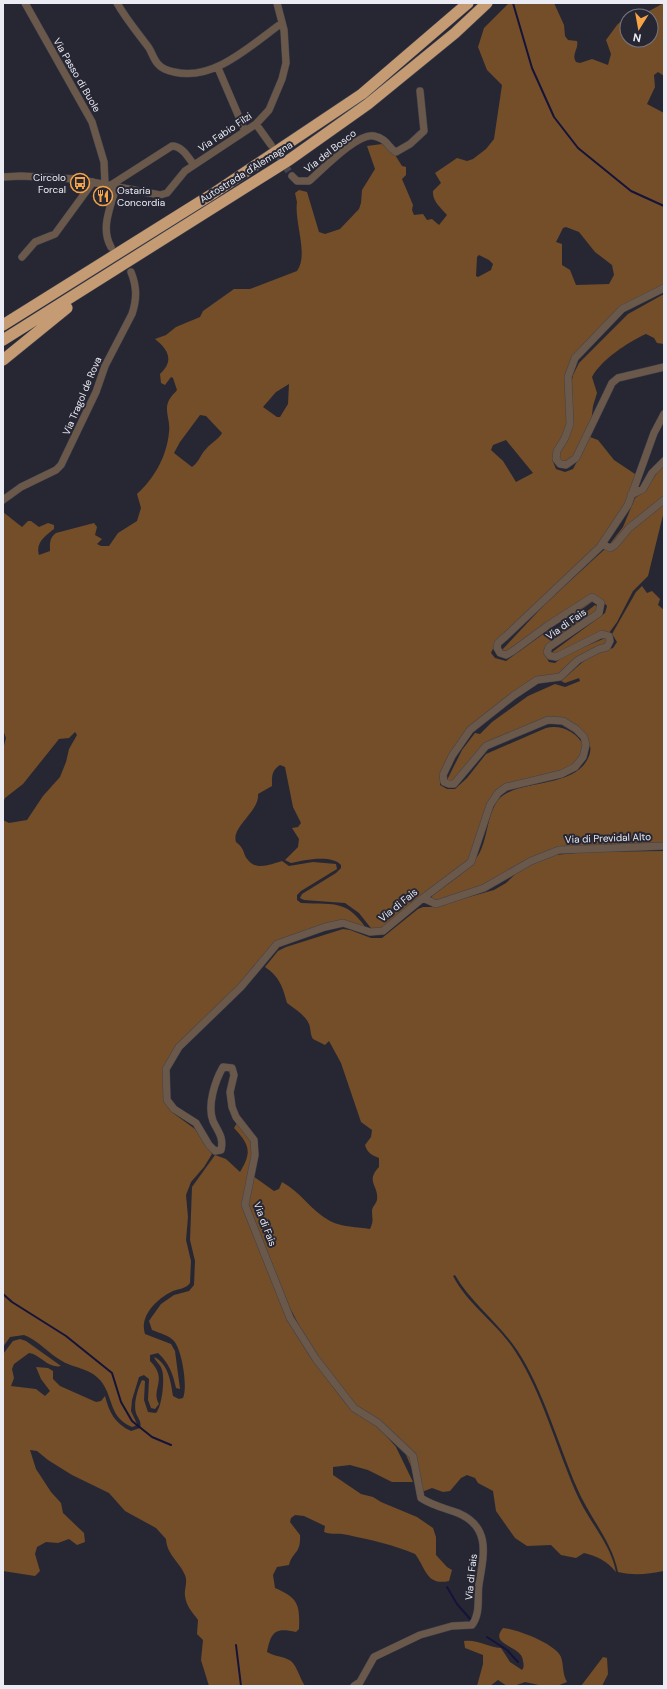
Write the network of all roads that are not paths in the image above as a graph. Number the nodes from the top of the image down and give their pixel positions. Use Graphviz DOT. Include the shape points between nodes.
graph roads {
  1 [pos="25,3"];
  2 [pos="117,3"];
  3 [pos="277,3"];
  4 [pos="468,3"];
  5 [pos="487,3"];
  6 [pos="282,23"];
  7 [pos="218,68"];
  8 [pos="420,91"];
  9 [pos="256,124"];
  10 [pos="245,131"];
  11 [pos="271,145"];
  12 [pos="194,165"];
  13 [pos="292,176"];
  14 [pos="3,177"];
  15 [pos="93,182"];
  16 [pos="111,185"];
  17 [pos="111,247"];
  18 [pos="22,257"];
  19 [pos="131,272"];
  20 [pos="110,274"];
  21 [pos="664,288"];
  22 [pos="3,325"];
  23 [pos="3,340"];
  24 [pos="3,360"];
  25 [pos="664,367"];
  26 [pos="664,414"];
  27 [pos="664,461"];
  28 [pos="631,495"];
  29 [pos="3,500"];
  30 [pos="664,500"];
  31 [pos="602,544"];
  32 [pos="664,846"];
  33 [pos="423,898"];
  34 [pos="354,1686"];
  1 -- 16 [label="street, Via Passo di Buole" via="92,122"];
  2 -- 7 [label="street" via="158,64 166,70 194,74"];
  3 -- 6 [label="street, Via Fabio Filzi"];
  4 -- 22 [label="highway, Autostrada d'Alemagna" via="362,94 207,197"];
  5 -- 20 [label="highway, Autostrada d'Alemagna" via="455,33 368,104 289,160"];
  6 -- 7 [label="street"];
  6 -- 9 [label="street, Via Fabio Filzi" via="286,63 282,80 269,110"];
  7 -- 10 [label="street"];
  8 -- 13 [label="street, Via del Bosco" via="424,131 410,144 396,152 386,140 373,135 366,136 355,141 309,181 297,181"];
  9 -- 10 [label="street, Via Fabio Filzi"];
  9 -- 11 [label="street"];
  10 -- 12 [label="street, Via Fabio Filzi"];
  12 -- 16 [label="street, Via Fabio Filzi" via="185,171 168,193 163,195"];
  12 -- 16 [label="street" via="181,149 172,146"];
  14 -- 15 [label="street" via="76,179"];
  15 -- 16 [label="street"];
  15 -- 18 [label="street" via="55,234 35,242"];
  16 -- 17 [label="street" via="106,225 107,240"];
  19 -- 29 [label="street, Via Tragol de Rova" via="136,289 132,314 105,366 67,455 56,470 21,487"];
  20 -- 23 [label="highway, Autostrada d'Alemagna"];
  20 -- 24 [label="highway"];
  21 -- 25 [label="street" via="622,309 575,358 568,377 570,424 557,451 556,459 560,464 566,465 576,458 612,383 618,378"];
  26 -- 28 [label="street, Via di Fais" via="654,433"];
  27 -- 28 [label="street" via="652,473 643,489"];
  28 -- 31 [label="street, Via di Fais" via="628,505"];
  30 -- 31 [label="street" via="629,528 615,545 610,548"];
  31 -- 33 [label="street, Via di Fais" via="498,643 497,648 500,654 513,652 592,597 601,603 599,613 549,647 548,652 550,656 556,657 602,634 609,636 607,646 578,660 560,677 537,680 470,730 452,756 443,775 444,782 454,784 486,746 548,720 562,722 584,737 584,757 575,767 561,774 506,787 498,793 490,805 471,862"];
  32 -- 33 [label="street, Via di Previdal Alto" via="559,850 531,861 484,888 436,904"];
  33 -- 34 [label="street, Via di Fais" via="383,931 370,932 343,923 277,944 241,987 179,1047 166,1069 167,1100 174,1109 196,1123 215,1151 221,1150 223,1143 221,1133 213,1120 211,1102 223,1067 232,1068 232,1107 236,1117 254,1140 255,1155 245,1205 290,1318 316,1359 354,1408 378,1423 413,1456 421,1498 431,1505 458,1513 475,1523 483,1538 484,1558 478,1588 478,1611 472,1625 452,1626 420,1635 374,1657 360,1682"];
}
